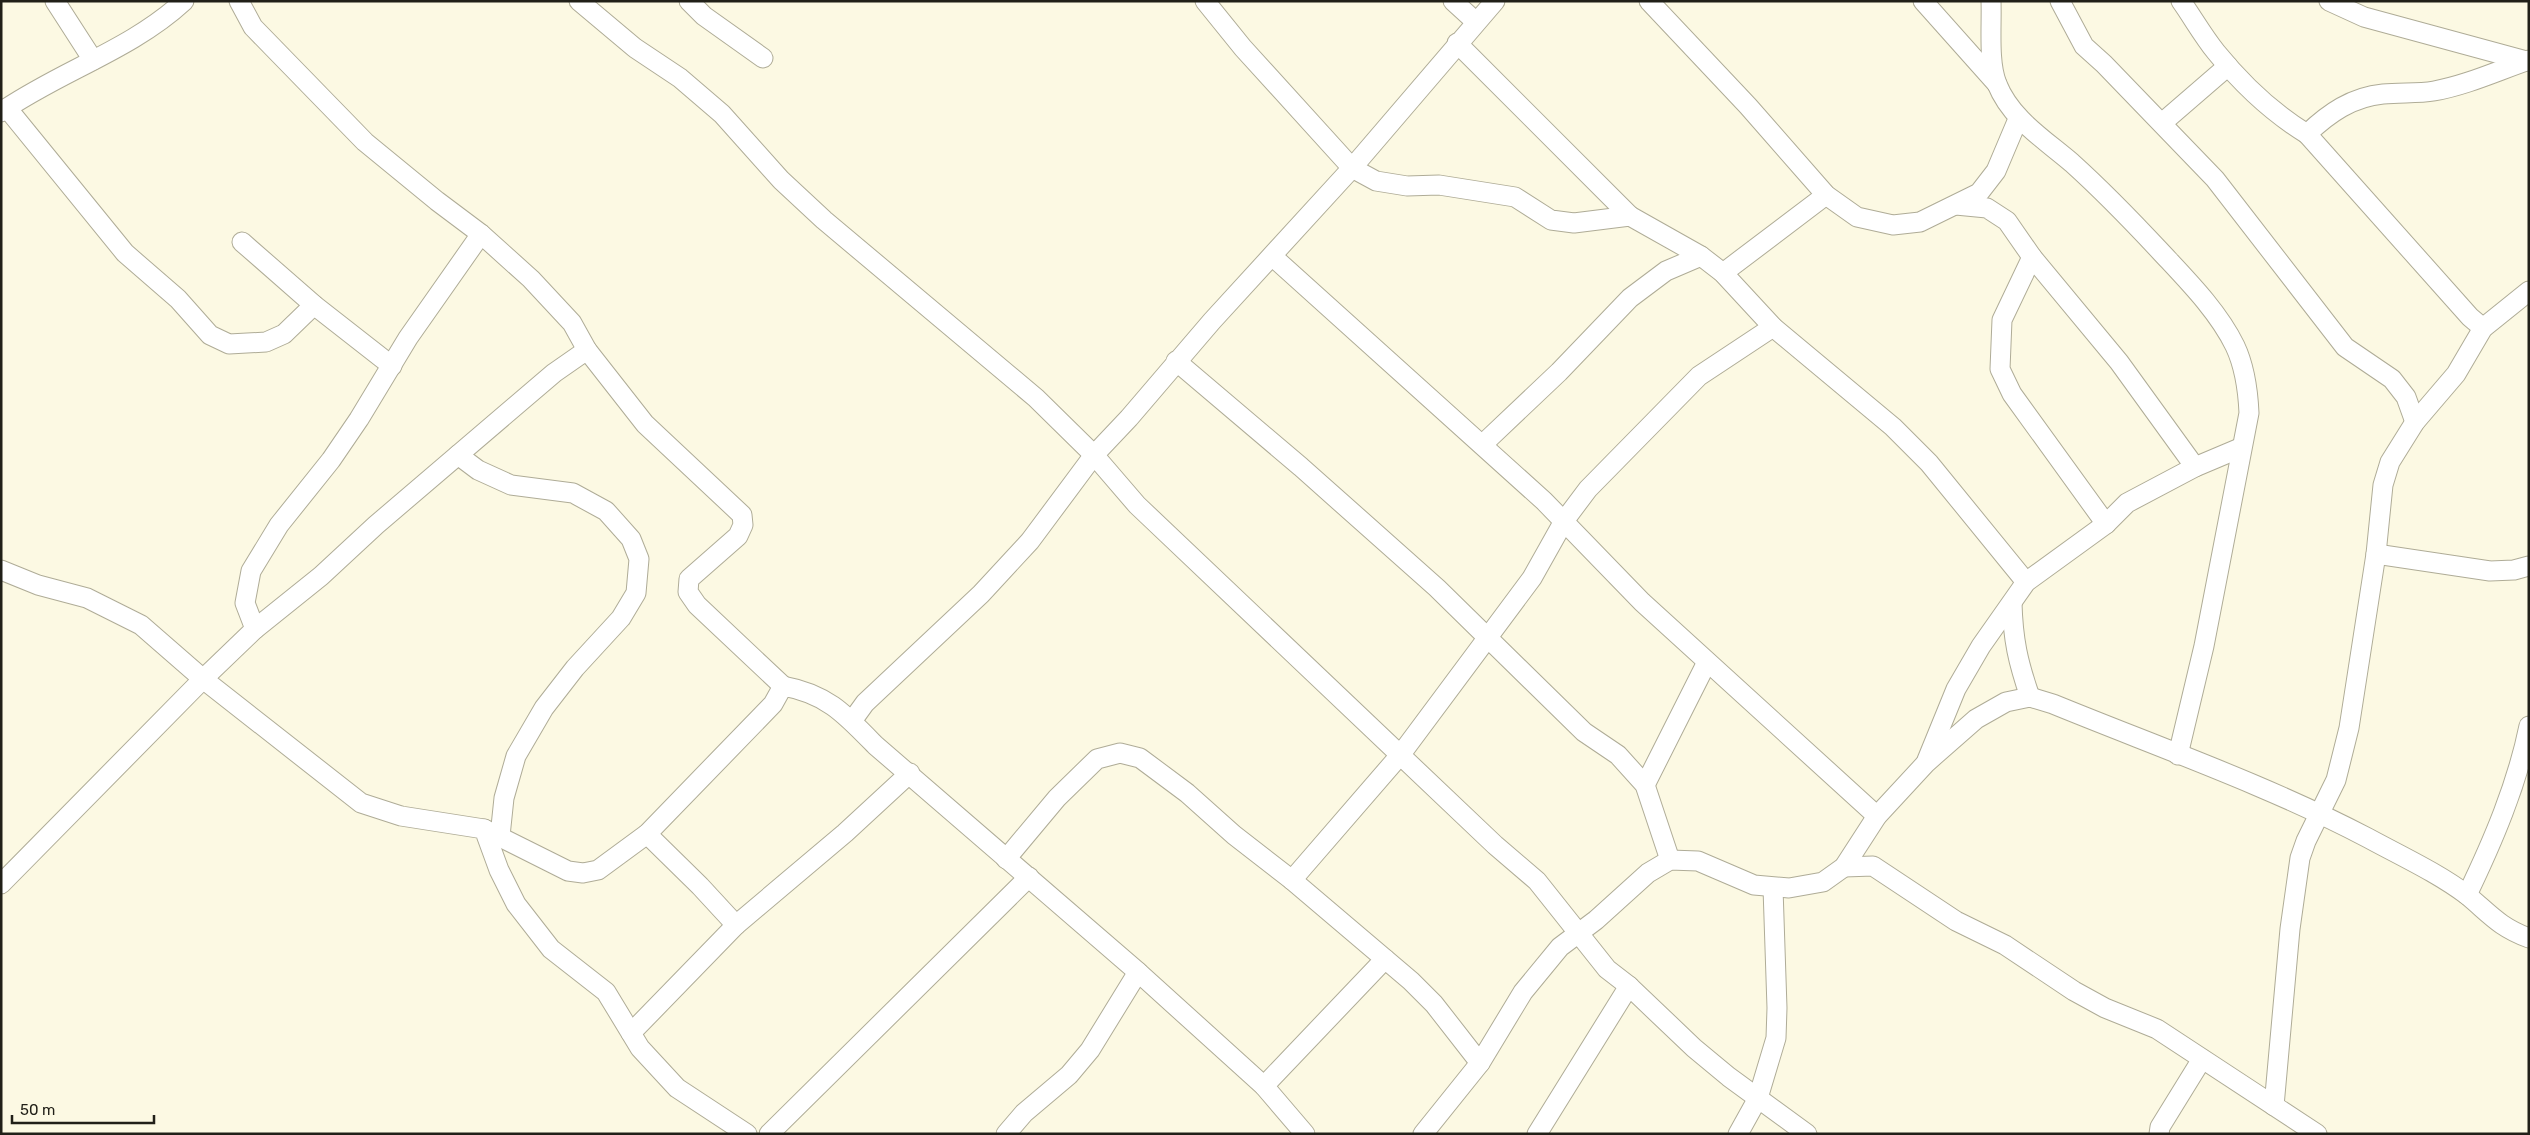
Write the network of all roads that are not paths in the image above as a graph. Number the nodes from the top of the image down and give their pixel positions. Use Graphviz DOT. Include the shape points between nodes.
graph roads {
  1 [pos="55,1"];
  2 [pos="184,1"];
  3 [pos="238,1"];
  4 [pos="579,1"];
  5 [pos="689,1"];
  6 [pos="1205,1"];
  7 [pos="1453,1"];
  8 [pos="1495,1"];
  9 [pos="1649,1"];
  10 [pos="1923,1"];
  11 [pos="1991,1"];
  12 [pos="2060,1"];
  13 [pos="2181,1"];
  14 [pos="2330,1"];
  15 [pos="1476,22"];
  16 [pos="1457,43"];
  17 [pos="763,58"];
  18 [pos="93,60"];
  19 [pos="2527,60"];
  20 [pos="2228,66"];
  21 [pos="1997,84"];
  22 [pos="4,110"];
  23 [pos="2018,119"];
  24 [pos="2162,123"];
  25 [pos="2307,134"];
  26 [pos="1352,168"];
  27 [pos="1826,195"];
  28 [pos="1956,205"];
  29 [pos="1630,216"];
  30 [pos="481,234"];
  31 [pos="242,242"];
  32 [pos="1272,256"];
  33 [pos="1701,256"];
  34 [pos="2032,257"];
  35 [pos="1723,273"];
  36 [pos="2529,290"];
  37 [pos="314,305"];
  38 [pos="1773,327"];
  39 [pos="2483,328"];
  40 [pos="587,350"];
  41 [pos="1176,361"];
  42 [pos="392,366"];
  43 [pos="2415,422"];
  44 [pos="1483,444"];
  45 [pos="2240,448"];
  46 [pos="458,455"];
  47 [pos="1094,455"];
  48 [pos="2195,467"];
  49 [pos="1564,521"];
  50 [pos="2106,524"];
  51 [pos="2376,554"];
  52 [pos="2529,566"];
  53 [pos="1,570"];
  54 [pos="2026,582"];
  55 [pos="2012,603"];
  56 [pos="255,629"];
  57 [pos="1487,636"];
  58 [pos="1707,662"];
  59 [pos="202,679"];
  60 [pos="783,686"];
  61 [pos="2030,697"];
  62 [pos="852,721"];
  63 [pos="2529,726"];
  64 [pos="1401,754"];
  65 [pos="2178,756"];
  66 [pos="1926,763"];
  67 [pos="910,773"];
  68 [pos="1645,786"];
  69 [pos="2319,815"];
  70 [pos="1877,816"];
  71 [pos="492,832"];
  72 [pos="648,834"];
  73 [pos="1863,838"];
  74 [pos="1006,859"];
  75 [pos="1670,860"];
  76 [pos="1873,866"];
  77 [pos="1844,867"];
  78 [pos="1029,877"];
  79 [pos="1292,880"];
  80 [pos="1,884"];
  81 [pos="1773,888"];
  82 [pos="2467,895"];
  83 [pos="736,925"];
  84 [pos="1579,932"];
  85 [pos="2529,938"];
  86 [pos="1385,959"];
  87 [pos="1138,972"];
  88 [pos="1629,986"];
  89 [pos="631,1034"];
  90 [pos="2202,1059"];
  91 [pos="1480,1063"];
  92 [pos="1264,1086"];
  93 [pos="1758,1098"];
  94 [pos="2274,1106"];
  95 [pos="747,1134"];
  96 [pos="769,1134"];
  97 [pos="1006,1134"];
  98 [pos="1306,1134"];
  99 [pos="1423,1134"];
  100 [pos="1537,1134"];
  101 [pos="1738,1134"];
  102 [pos="1806,1134"];
  103 [pos="2159,1134"];
  104 [pos="2317,1134"];
  1 -- 18 [label="street"];
  2 -- 18 [label="street" via="134,38"];
  3 -- 30 [label="street" via="253,27 365,142"];
  4 -- 47 [label="street" via="722,114 781,180 824,220 1036,398"];
  5 -- 17 [label="street" via="704,16"];
  6 -- 26 [label="street"];
  7 -- 15 [label="street"];
  8 -- 15 [label="street"];
  9 -- 27 [label="street"];
  10 -- 21 [label="street"];
  11 -- 21 [label="street" via="1993,69"];
  12 -- 24 [label="street" via="2084,46"];
  13 -- 20 [label="street" via="2214,51"];
  14 -- 19 [label="street" via="2364,17"];
  15 -- 16 [label="street"];
  16 -- 26 [label="street"];
  16 -- 29 [label="street"];
  18 -- 22 [label="street"];
  19 -- 25 [label="street" via="2473,82 2432,91 2382,94 2356,100 2328,114"];
  20 -- 24 [label="street"];
  20 -- 25 [label="street" via="2281,118"];
  21 -- 23 [label="street"];
  22 -- 37 [label="street" via="126,253 178,299 210,335 228,344 266,342 284,334"];
  23 -- 28 [label="street" via="1996,171 1979,193"];
  23 -- 45 [label="street" via="2118,207 2175,267 2227,331 2236,348 2248,390 2248,413"];
  24 -- 43 [label="street" via="2215,179 2345,347 2392,379 2406,397"];
  25 -- 39 [label="street"];
  26 -- 29 [label="street" via="1376,181 1407,186 1440,184 1515,198 1551,220 1574,223"];
  26 -- 32 [label="street"];
  27 -- 28 [label="street" via="1857,217 1893,225 1920,222"];
  27 -- 35 [label="street"];
  28 -- 34 [label="street" via="1987,208 2007,221"];
  29 -- 33 [label="street"];
  30 -- 40 [label="street" via="531,278 572,322"];
  30 -- 42 [label="street"];
  31 -- 37 [label="street"];
  32 -- 41 [label="street"];
  32 -- 44 [label="street"];
  33 -- 35 [label="street"];
  33 -- 44 [label="street" via="1666,271 1630,298"];
  34 -- 48 [label="street" via="2118,362"];
  34 -- 50 [label="street" via="2002,320 2000,369 2012,394"];
  35 -- 38 [label="street"];
  36 -- 39 [label="street"];
  37 -- 42 [label="street"];
  38 -- 49 [label="street" via="1699,376 1588,489"];
  38 -- 54 [label="street" via="1893,427 1929,463"];
  39 -- 43 [label="street" via="2456,374"];
  40 -- 46 [label="street" via="554,373"];
  40 -- 60 [label="street" via="645,424 742,516 743,525 738,536 689,579 688,592 696,605"];
  41 -- 47 [label="street"];
  41 -- 57 [label="street" via="1337,499"];
  42 -- 56 [label="street" via="331,460 279,525 251,571 245,603"];
  43 -- 51 [label="street" via="2390,462 2383,485"];
  44 -- 49 [label="street"];
  45 -- 48 [label="street"];
  45 -- 65 [label="street" via="2204,646"];
  46 -- 56 [label="street" via="322,576"];
  46 -- 71 [label="street" via="478,470 511,485 573,493 606,511 631,539 639,559 636,593 621,618 575,668 516,756"];
  47 -- 62 [label="street" via="1030,541 981,594 866,703"];
  47 -- 64 [label="street" via="1137,504"];
  48 -- 50 [label="street" via="2127,503"];
  49 -- 57 [label="street" via="1532,578"];
  49 -- 58 [label="street" via="1642,602"];
  50 -- 54 [label="street"];
  51 -- 52 [label="street" via="2490,571"];
  51 -- 69 [label="street" via="2349,728 2336,780"];
  53 -- 59 [label="street" via="38,585 87,598 141,625"];
  54 -- 55 [label="street"];
  55 -- 61 [label="street" via="2016,655"];
  55 -- 66 [label="street" via="1981,646 1956,689"];
  56 -- 59 [label="street"];
  57 -- 64 [label="street"];
  57 -- 68 [label="street" via="1584,732 1618,755"];
  58 -- 68 [label="street"];
  58 -- 70 [label="street"];
  59 -- 71 [label="street" via="361,803 401,816"];
  59 -- 80 [label="street"];
  60 -- 62 [label="street" via="821,697"];
  60 -- 72 [label="street" via="773,704"];
  61 -- 65 [label="street"];
  61 -- 66 [label="street" via="2006,702 1976,719"];
  62 -- 67 [label="street" via="875,745"];
  63 -- 82 [label="street" via="2521,764"];
  64 -- 79 [label="street"];
  64 -- 84 [label="street" via="1537,881"];
  65 -- 69 [label="street" via="2235,777"];
  66 -- 70 [label="street"];
  67 -- 74 [label="street"];
  67 -- 83 [label="street"];
  68 -- 75 [label="street"];
  69 -- 82 [label="street" via="2368,838"];
  69 -- 94 [label="street" via="2300,858 2290,929"];
  70 -- 73 [label="street"];
  71 -- 72 [label="street" via="568,871 583,873 598,870"];
  71 -- 89 [label="street" via="498,870 516,904 551,949 606,992"];
  72 -- 83 [label="street"];
  73 -- 76 [label="street"];
  73 -- 77 [label="street"];
  74 -- 78 [label="street"];
  74 -- 79 [label="street" via="1057,798 1097,759 1120,753 1140,758 1164,775"];
  75 -- 81 [label="street" via="1698,861 1754,886"];
  75 -- 84 [label="street" via="1648,873"];
  76 -- 77 [label="street"];
  76 -- 90 [label="street" via="1956,921 2005,945 2074,991 2105,1008 2157,1029"];
  77 -- 81 [label="street" via="1822,882 1805,887"];
  78 -- 87 [label="street"];
  78 -- 96 [label="street"];
  79 -- 86 [label="street"];
  81 -- 93 [label="street" via="1776,1038"];
  82 -- 85 [label="street" via="2492,919"];
  83 -- 89 [label="street"];
  84 -- 88 [label="street" via="1607,969"];
  84 -- 91 [label="street" via="1560,947 1524,992"];
  86 -- 91 [label="street" via="1434,1004"];
  86 -- 92 [label="street"];
  87 -- 92 [label="street"];
  87 -- 97 [label="street" via="1090,1050 1069,1075 1024,1113"];
  88 -- 93 [label="street" via="1694,1048"];
  88 -- 100 [label="street"];
  89 -- 95 [label="street" via="677,1088"];
  90 -- 94 [label="street"];
  90 -- 103 [label="street" via="2160,1127"];
  91 -- 99 [label="street"];
  92 -- 98 [label="street"];
  93 -- 101 [label="street"];
  93 -- 102 [label="street"];
  94 -- 104 [label="street"];
}
